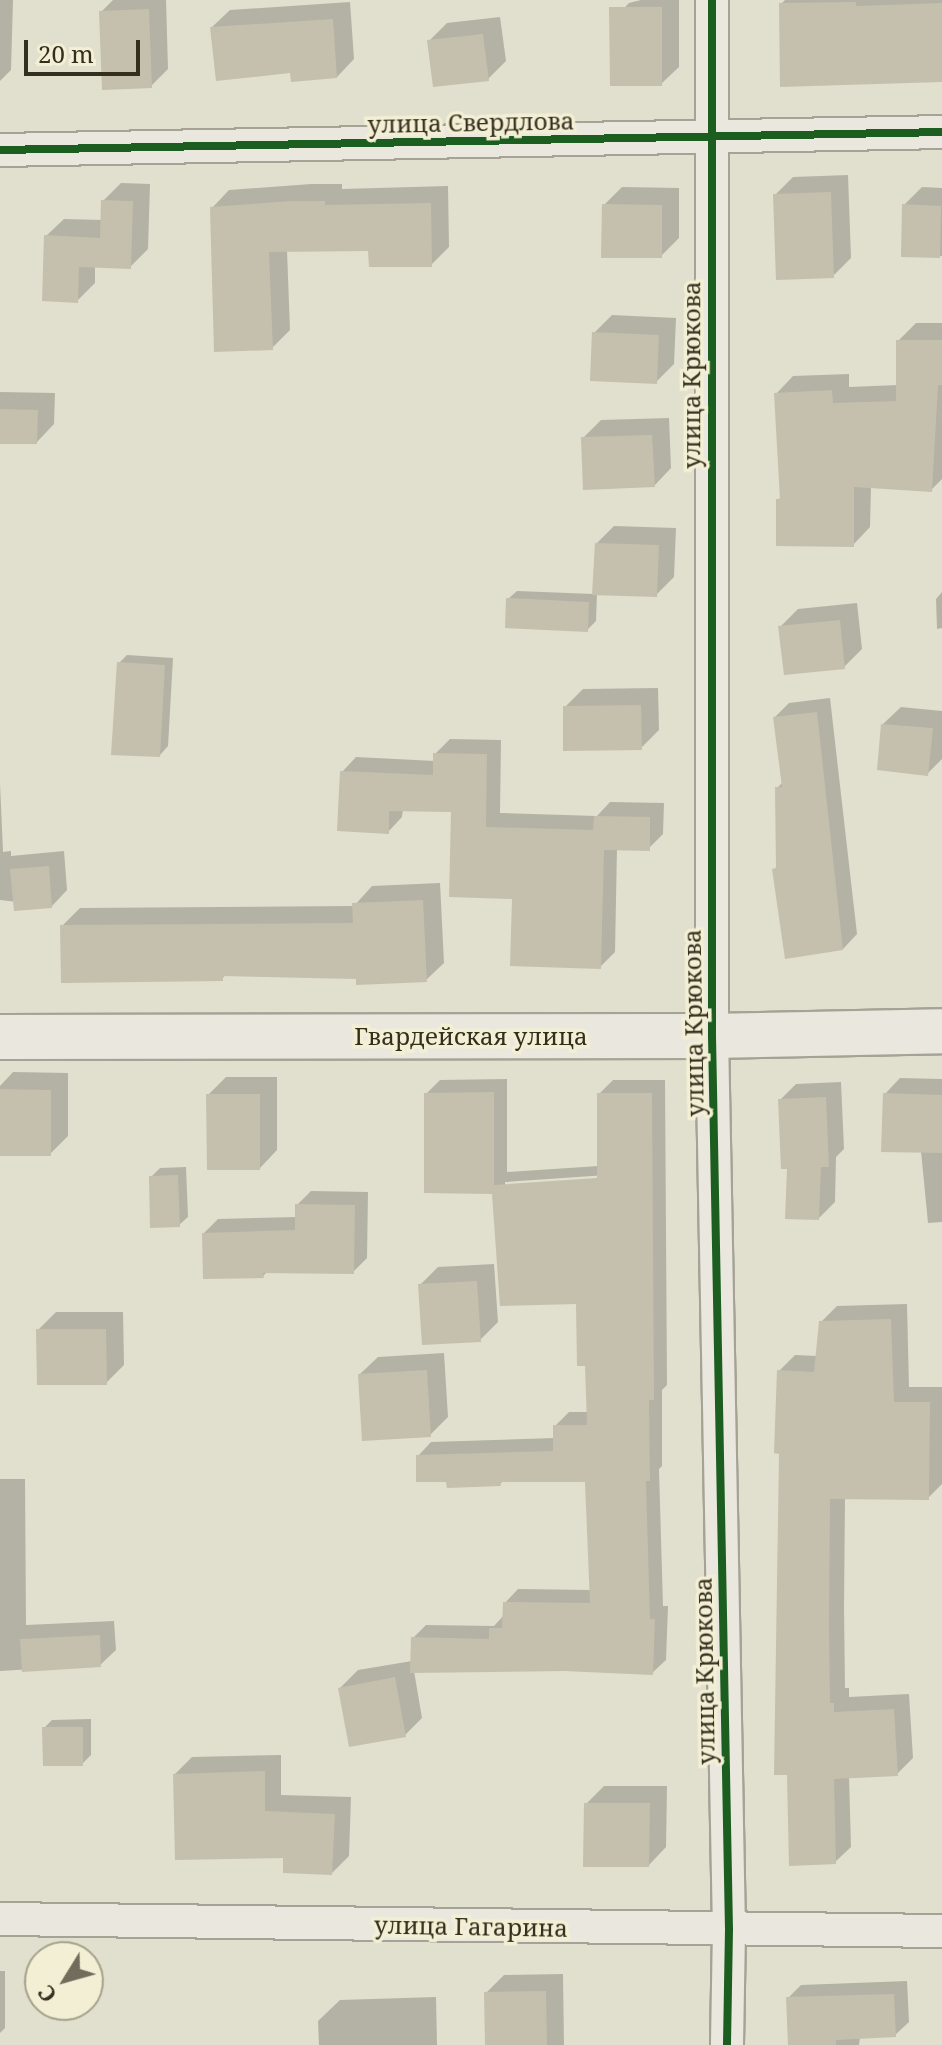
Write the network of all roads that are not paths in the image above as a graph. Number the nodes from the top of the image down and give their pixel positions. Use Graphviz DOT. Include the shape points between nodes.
graph roads {
  1 [pos="712,0"];
  2 [pos="942,132"];
  3 [pos="711,138"];
  4 [pos="0,150"];
  5 [pos="942,1031"];
  6 [pos="712,1036"];
  7 [pos="0,1037"];
  8 [pos="0,1919"];
  9 [pos="729,1929"];
  10 [pos="942,1931"];
  11 [pos="727,2045"];
  1 -- 3 [label="street, улица Крюкова"];
  2 -- 3 [label="street, улица Свердлова"];
  3 -- 4 [label="street, улица Свердлова"];
  3 -- 6 [label="street, улица Крюкова"];
  5 -- 6 [label="street, Гвардейская улица"];
  6 -- 7 [label="street, Гвардейская улица"];
  6 -- 9 [label="street, улица Крюкова"];
  8 -- 9 [label="street, улица Гагарина"];
  9 -- 10 [label="street, улица Гагарина"];
  9 -- 11 [label="street, улица Крюкова"];
}
